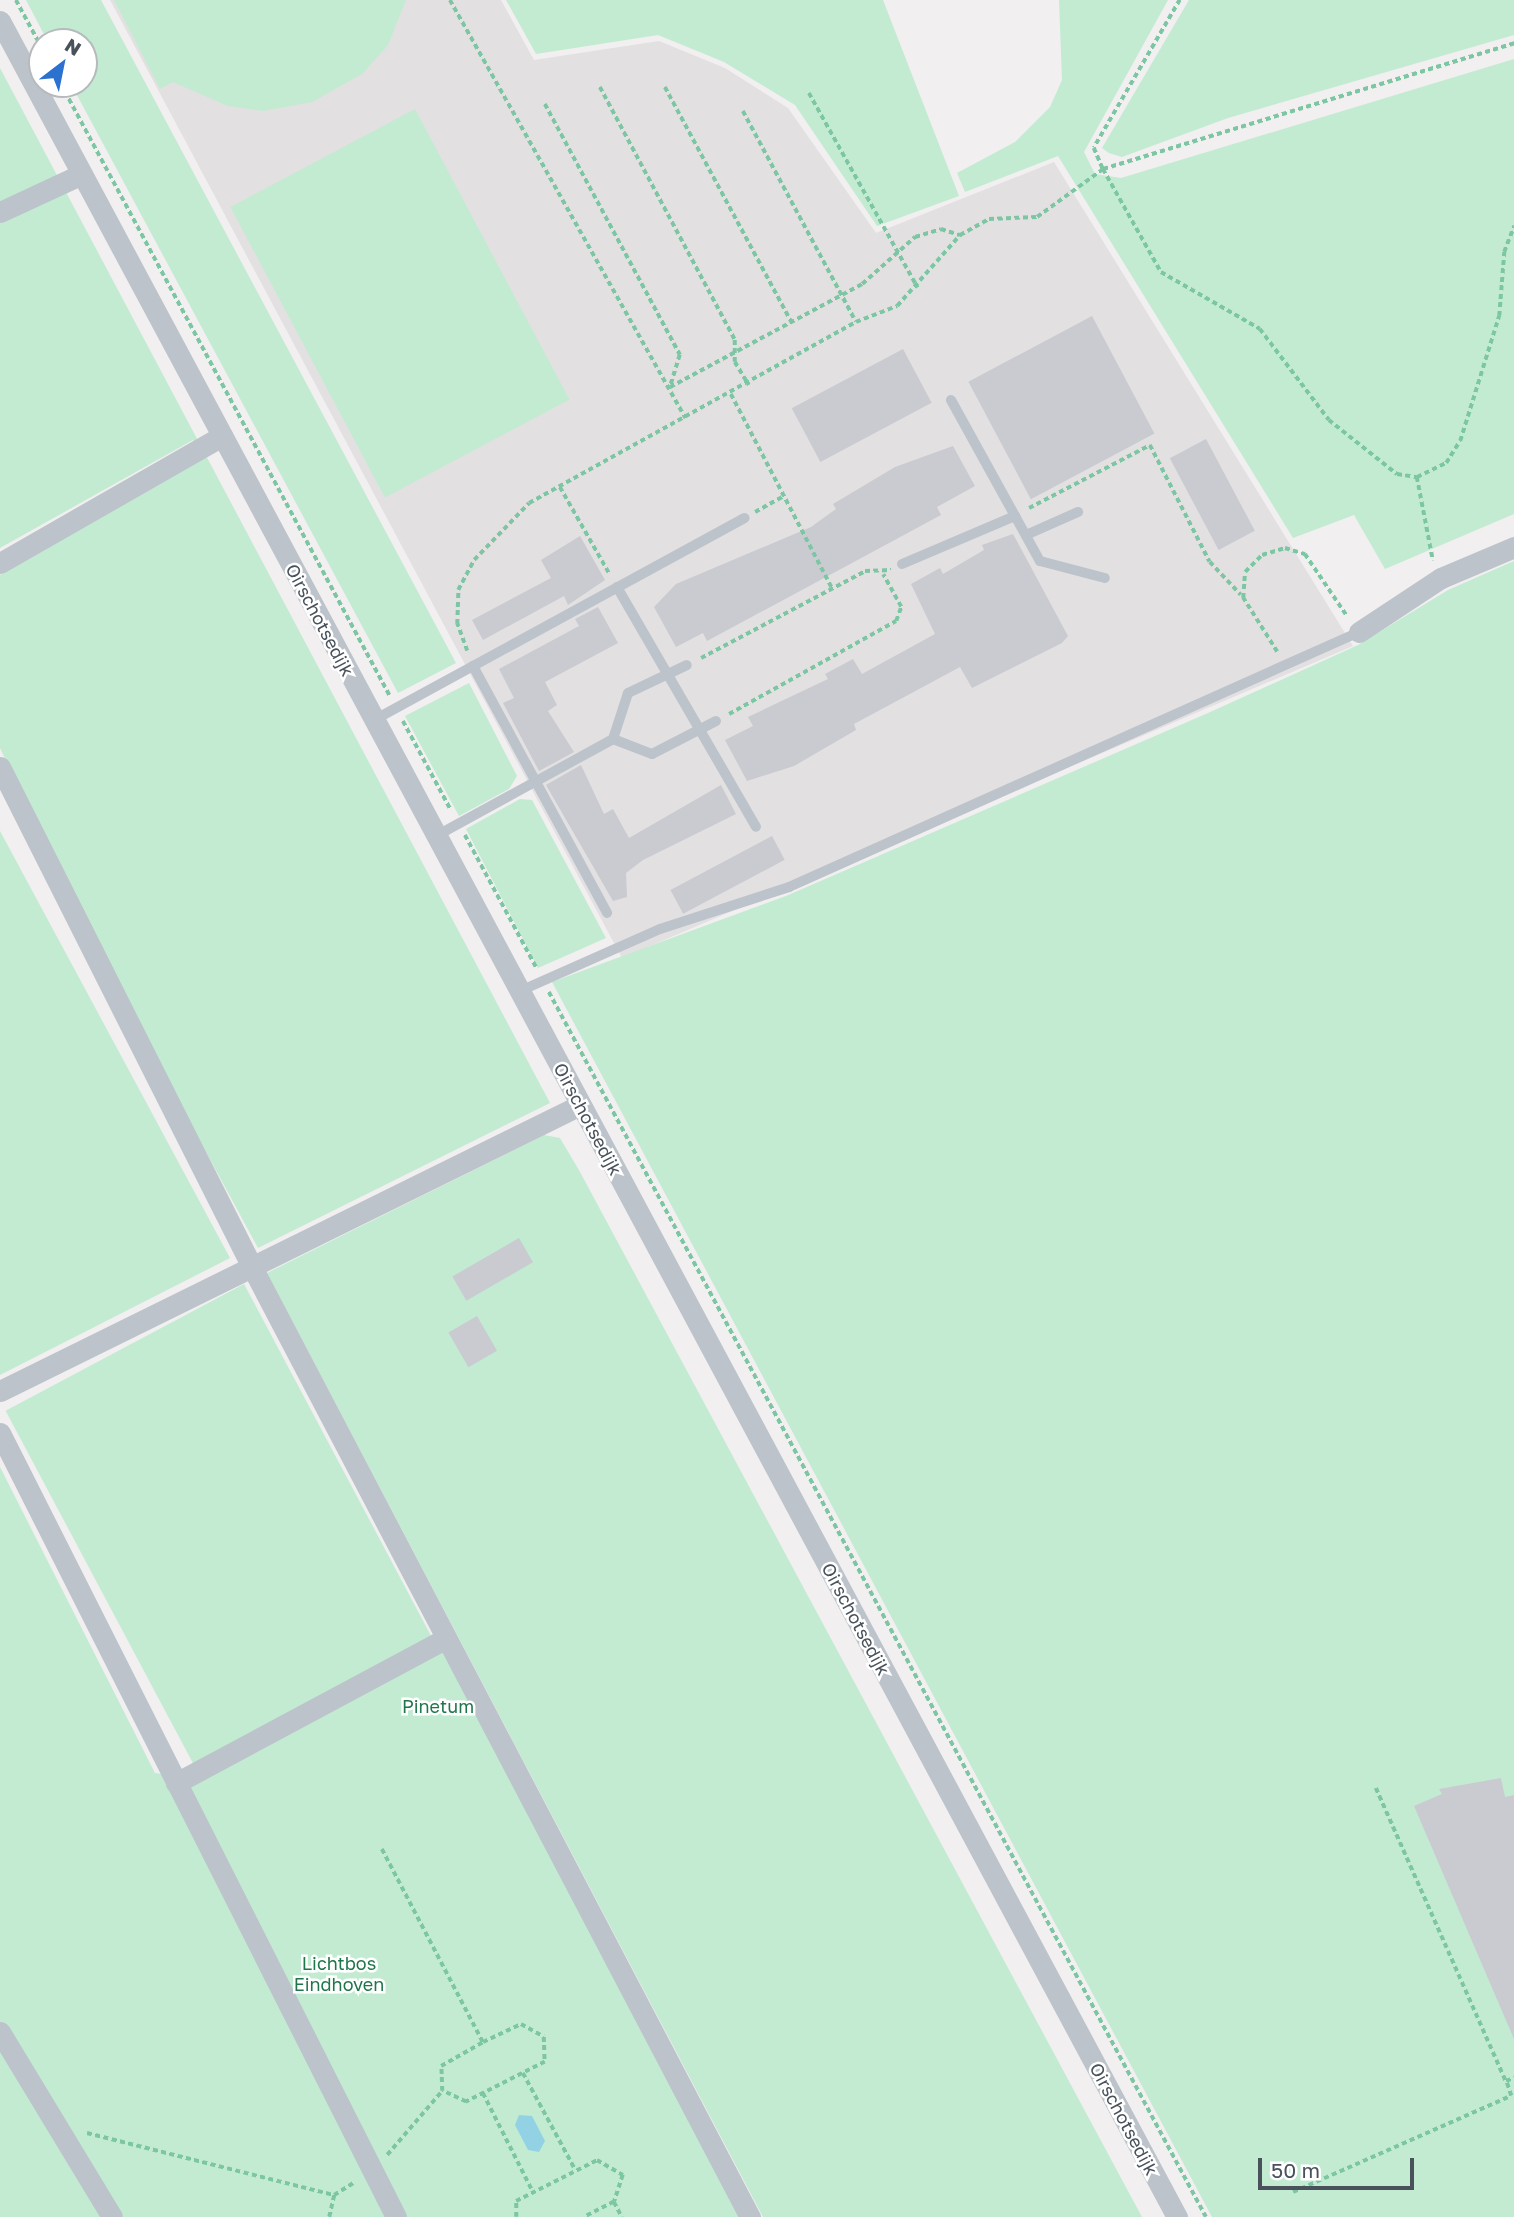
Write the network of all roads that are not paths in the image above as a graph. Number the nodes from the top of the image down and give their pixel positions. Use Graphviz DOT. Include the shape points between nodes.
graph roads {
  1 [pos="0,22"];
  2 [pos="82,174"];
  3 [pos="0,212"];
  4 [pos="951,400"];
  5 [pos="222,436"];
  6 [pos="1078,512"];
  7 [pos="1015,516"];
  8 [pos="744,518"];
  9 [pos="1026,535"];
  10 [pos="1514,547"];
  11 [pos="0,563"];
  12 [pos="902,564"];
  13 [pos="1105,578"];
  14 [pos="617,587"];
  15 [pos="1352,635"];
  16 [pos="687,665"];
  17 [pos="473,666"];
  18 [pos="672,672"];
  19 [pos="374,720"];
  20 [pos="716,721"];
  21 [pos="704,728"];
  22 [pos="613,739"];
  23 [pos="0,767"];
  24 [pos="536,782"];
  25 [pos="756,827"];
  26 [pos="436,836"];
  27 [pos="607,913"];
  28 [pos="520,991"];
  29 [pos="580,1105"];
  30 [pos="252,1267"];
  31 [pos="0,1391"];
  32 [pos="0,1433"];
  33 [pos="446,1638"];
  34 [pos="177,1783"];
  35 [pos="0,2032"];
  36 [pos="112,2217"];
  37 [pos="396,2217"];
  38 [pos="750,2217"];
  39 [pos="1177,2217"];
  1 -- 2 [label="street, Oirschotsedijk"];
  2 -- 3 [label="street"];
  2 -- 5 [label="street, Oirschotsedijk"];
  4 -- 7 [label="lane"];
  5 -- 11 [label="street"];
  5 -- 19 [label="street, Oirschotsedijk"];
  6 -- 9 [label="lane"];
  7 -- 9 [label="lane"];
  7 -- 12 [label="lane"];
  8 -- 14 [label="lane"];
  9 -- 13 [label="lane" via="1040,561"];
  10 -- 15 [label="street" via="1441,578"];
  14 -- 17 [label="lane"];
  14 -- 18 [label="lane"];
  15 -- 28 [label="lane" via="789,887 660,929"];
  16 -- 18 [label="lane"];
  17 -- 19 [label="lane"];
  17 -- 24 [label="lane"];
  18 -- 21 [label="lane"];
  18 -- 22 [label="lane" via="628,693"];
  19 -- 26 [label="street, Oirschotsedijk"];
  20 -- 21 [label="lane"];
  21 -- 22 [label="lane" via="652,754"];
  21 -- 25 [label="lane"];
  22 -- 24 [label="lane"];
  23 -- 30 [label="street"];
  24 -- 26 [label="lane"];
  24 -- 27 [label="lane"];
  26 -- 28 [label="street, Oirschotsedijk"];
  28 -- 29 [label="street, Oirschotsedijk"];
  29 -- 30 [label="street"];
  29 -- 39 [label="street, Oirschotsedijk"];
  30 -- 31 [label="street"];
  30 -- 33 [label="street"];
  32 -- 34 [label="street"];
  33 -- 34 [label="street"];
  33 -- 38 [label="street"];
  34 -- 37 [label="street"];
  35 -- 36 [label="street"];
}
